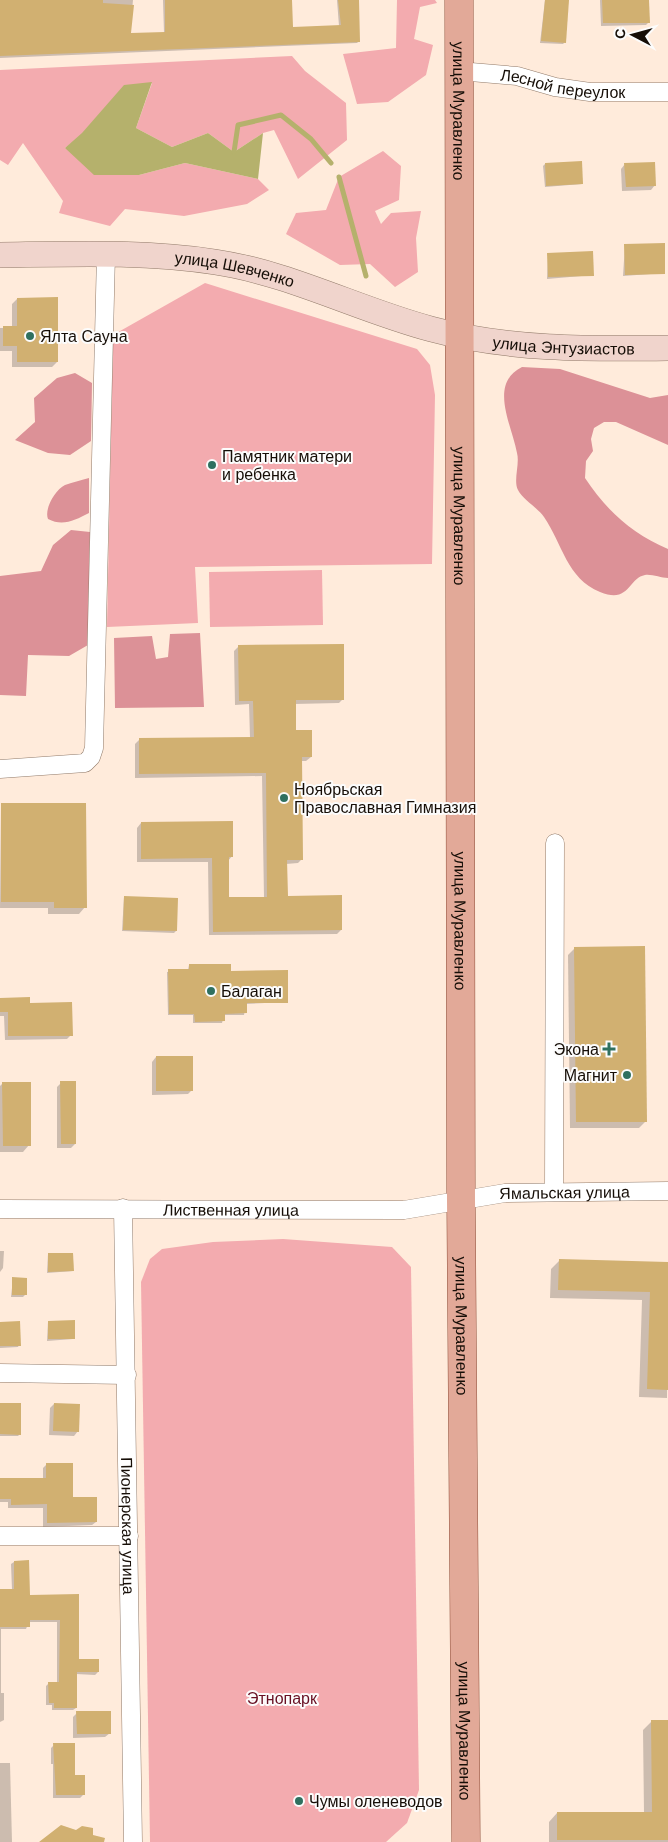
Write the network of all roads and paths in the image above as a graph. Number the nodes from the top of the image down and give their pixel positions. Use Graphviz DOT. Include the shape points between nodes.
graph roads {
  1 [pos="459,0"];
  2 [pos="459,71"];
  3 [pos="668,92"];
  4 [pos="106,254"];
  5 [pos="0,255"];
  6 [pos="460,336"];
  7 [pos="668,348"];
  8 [pos="0,768"];
  9 [pos="555,842"];
  10 [pos="668,1191"];
  11 [pos="554,1192"];
  12 [pos="461,1200"];
  13 [pos="0,1208"];
  14 [pos="124,1208"];
  15 [pos="0,1374"];
  16 [pos="127,1375"];
  17 [pos="0,1536"];
  18 [pos="129,1536"];
  19 [pos="133,1842"];
  20 [pos="466,1842"];
  1 -- 2 [label="main road, улица Муравленко"];
  2 -- 3 [label="street, Лесной переулок" via="517,76 555,87 590,92"];
  2 -- 6 [label="main road, улица Муравленко"];
  4 -- 5 [label="street, улица Шевченко"];
  4 -- 6 [label="street, улица Шевченко" via="200,260 257,271 420,326"];
  4 -- 8 [label="street" via="94,748 84,763"];
  6 -- 7 [label="street, улица Энтузиастов" via="498,343"];
  6 -- 12 [label="main road, улица Муравленко"];
  9 -- 11 [label="street"];
  10 -- 11 [label="street, Ямальская улица"];
  11 -- 12 [label="street, Ямальская улица" via="504,1193"];
  12 -- 14 [label="street, Лиственная улица" via="404,1210"];
  12 -- 20 [label="main road, улица Муравленко"];
  13 -- 14 [label="street, Лиственная улица"];
  14 -- 16 [label="street, Пионерская улица"];
  15 -- 16 [label="street"];
  16 -- 18 [label="street, Пионерская улица"];
  17 -- 18 [label="street"];
  18 -- 19 [label="street, Пионерская улица"];
}
